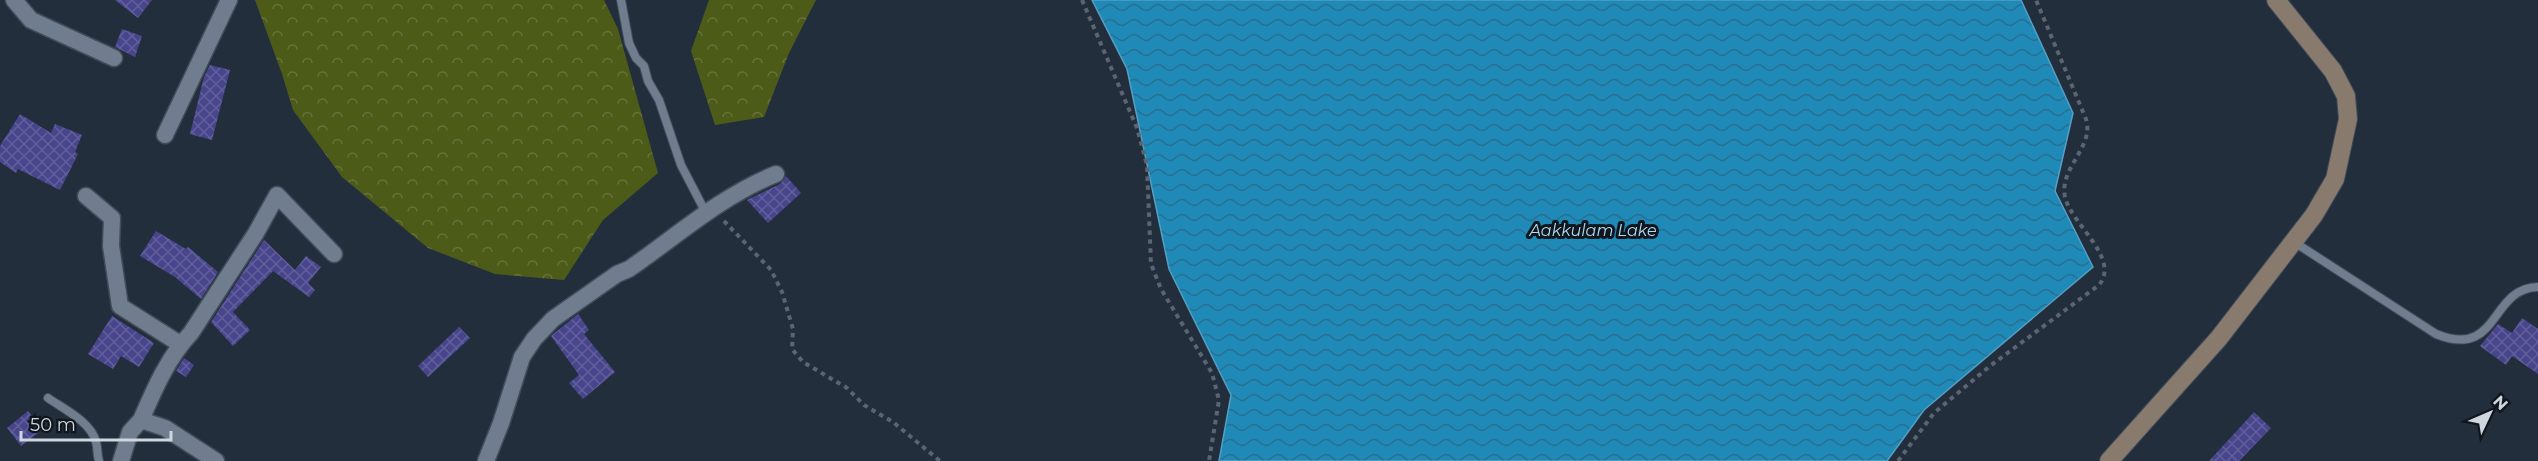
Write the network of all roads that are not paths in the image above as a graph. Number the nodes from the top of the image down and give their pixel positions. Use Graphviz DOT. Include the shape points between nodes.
graph roads {
  1 [pos="14,0"];
  2 [pos="229,0"];
  3 [pos="621,0"];
  4 [pos="2276,0"];
  5 [pos="114,58"];
  6 [pos="165,135"];
  7 [pos="776,174"];
  8 [pos="86,196"];
  9 [pos="706,213"];
  10 [pos="2293,241"];
  11 [pos="334,254"];
  12 [pos="2538,287"];
  13 [pos="180,344"];
  14 [pos="48,398"];
  15 [pos="141,420"];
  16 [pos="99,461"];
  17 [pos="121,461"];
  18 [pos="216,461"];
  19 [pos="486,461"];
  20 [pos="2109,461"];
  1 -- 5 [label="street" via="31,20"];
  2 -- 6 [label="street"];
  3 -- 9 [label="lane" via="629,43 644,66 681,165"];
  4 -- 10 [label="main road" via="2333,71 2346,96 2348,118 2335,179"];
  7 -- 9 [label="street"];
  8 -- 13 [label="street" via="112,218 111,246 120,306"];
  9 -- 19 [label="street" via="553,319 534,339 522,357"];
  10 -- 12 [label="lane" via="2436,334 2452,340 2480,334 2513,296"];
  10 -- 20 [label="main road" via="2219,339"];
  11 -- 13 [label="street" via="277,195 256,233"];
  13 -- 15 [label="street"];
  14 -- 16 [label="lane" via="90,431"];
  15 -- 17 [label="street" via="130,432"];
  15 -- 18 [label="street" via="165,428"];
}
